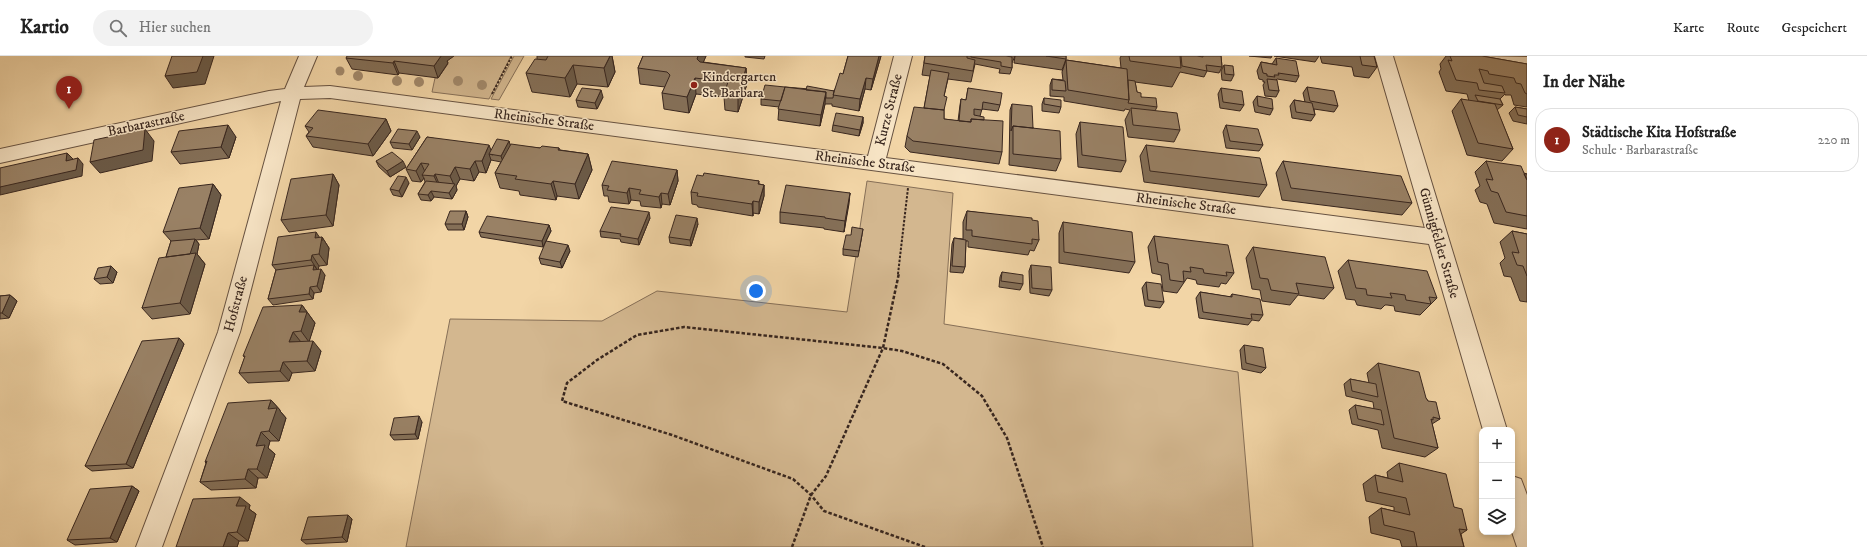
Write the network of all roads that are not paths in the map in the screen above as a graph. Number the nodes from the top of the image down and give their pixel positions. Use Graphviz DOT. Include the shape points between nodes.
graph roads {
  1 [pos="308,56"];
  2 [pos="903,56"];
  3 [pos="1384,56"];
  4 [pos="1486,56"];
  5 [pos="1527,62"];
  6 [pos="292,94"];
  7 [pos="0,156"];
  8 [pos="875,164"];
  9 [pos="1437,237"];
  10 [pos="1494,427"];
  11 [pos="1515,498"];
  12 [pos="1527,538"];
  13 [pos="149,547"];
  1 -- 6 [label="street, Hofstraße"];
  2 -- 8 [label="street, Kurze Straße"];
  3 -- 9 [label="street, Günnigfelder Straße"];
  4 -- 5 [label="street"];
  6 -- 7 [label="street, Barbarastraße"];
  6 -- 8 [label="street, Rheinische Straße" via="330,92"];
  6 -- 13 [label="street, Hofstraße" via="229,332"];
  8 -- 9 [label="street, Rheinische Straße"];
  9 -- 10 [label="street, Günnigfelder Straße"];
  11 -- 12 [label="street"];
}
